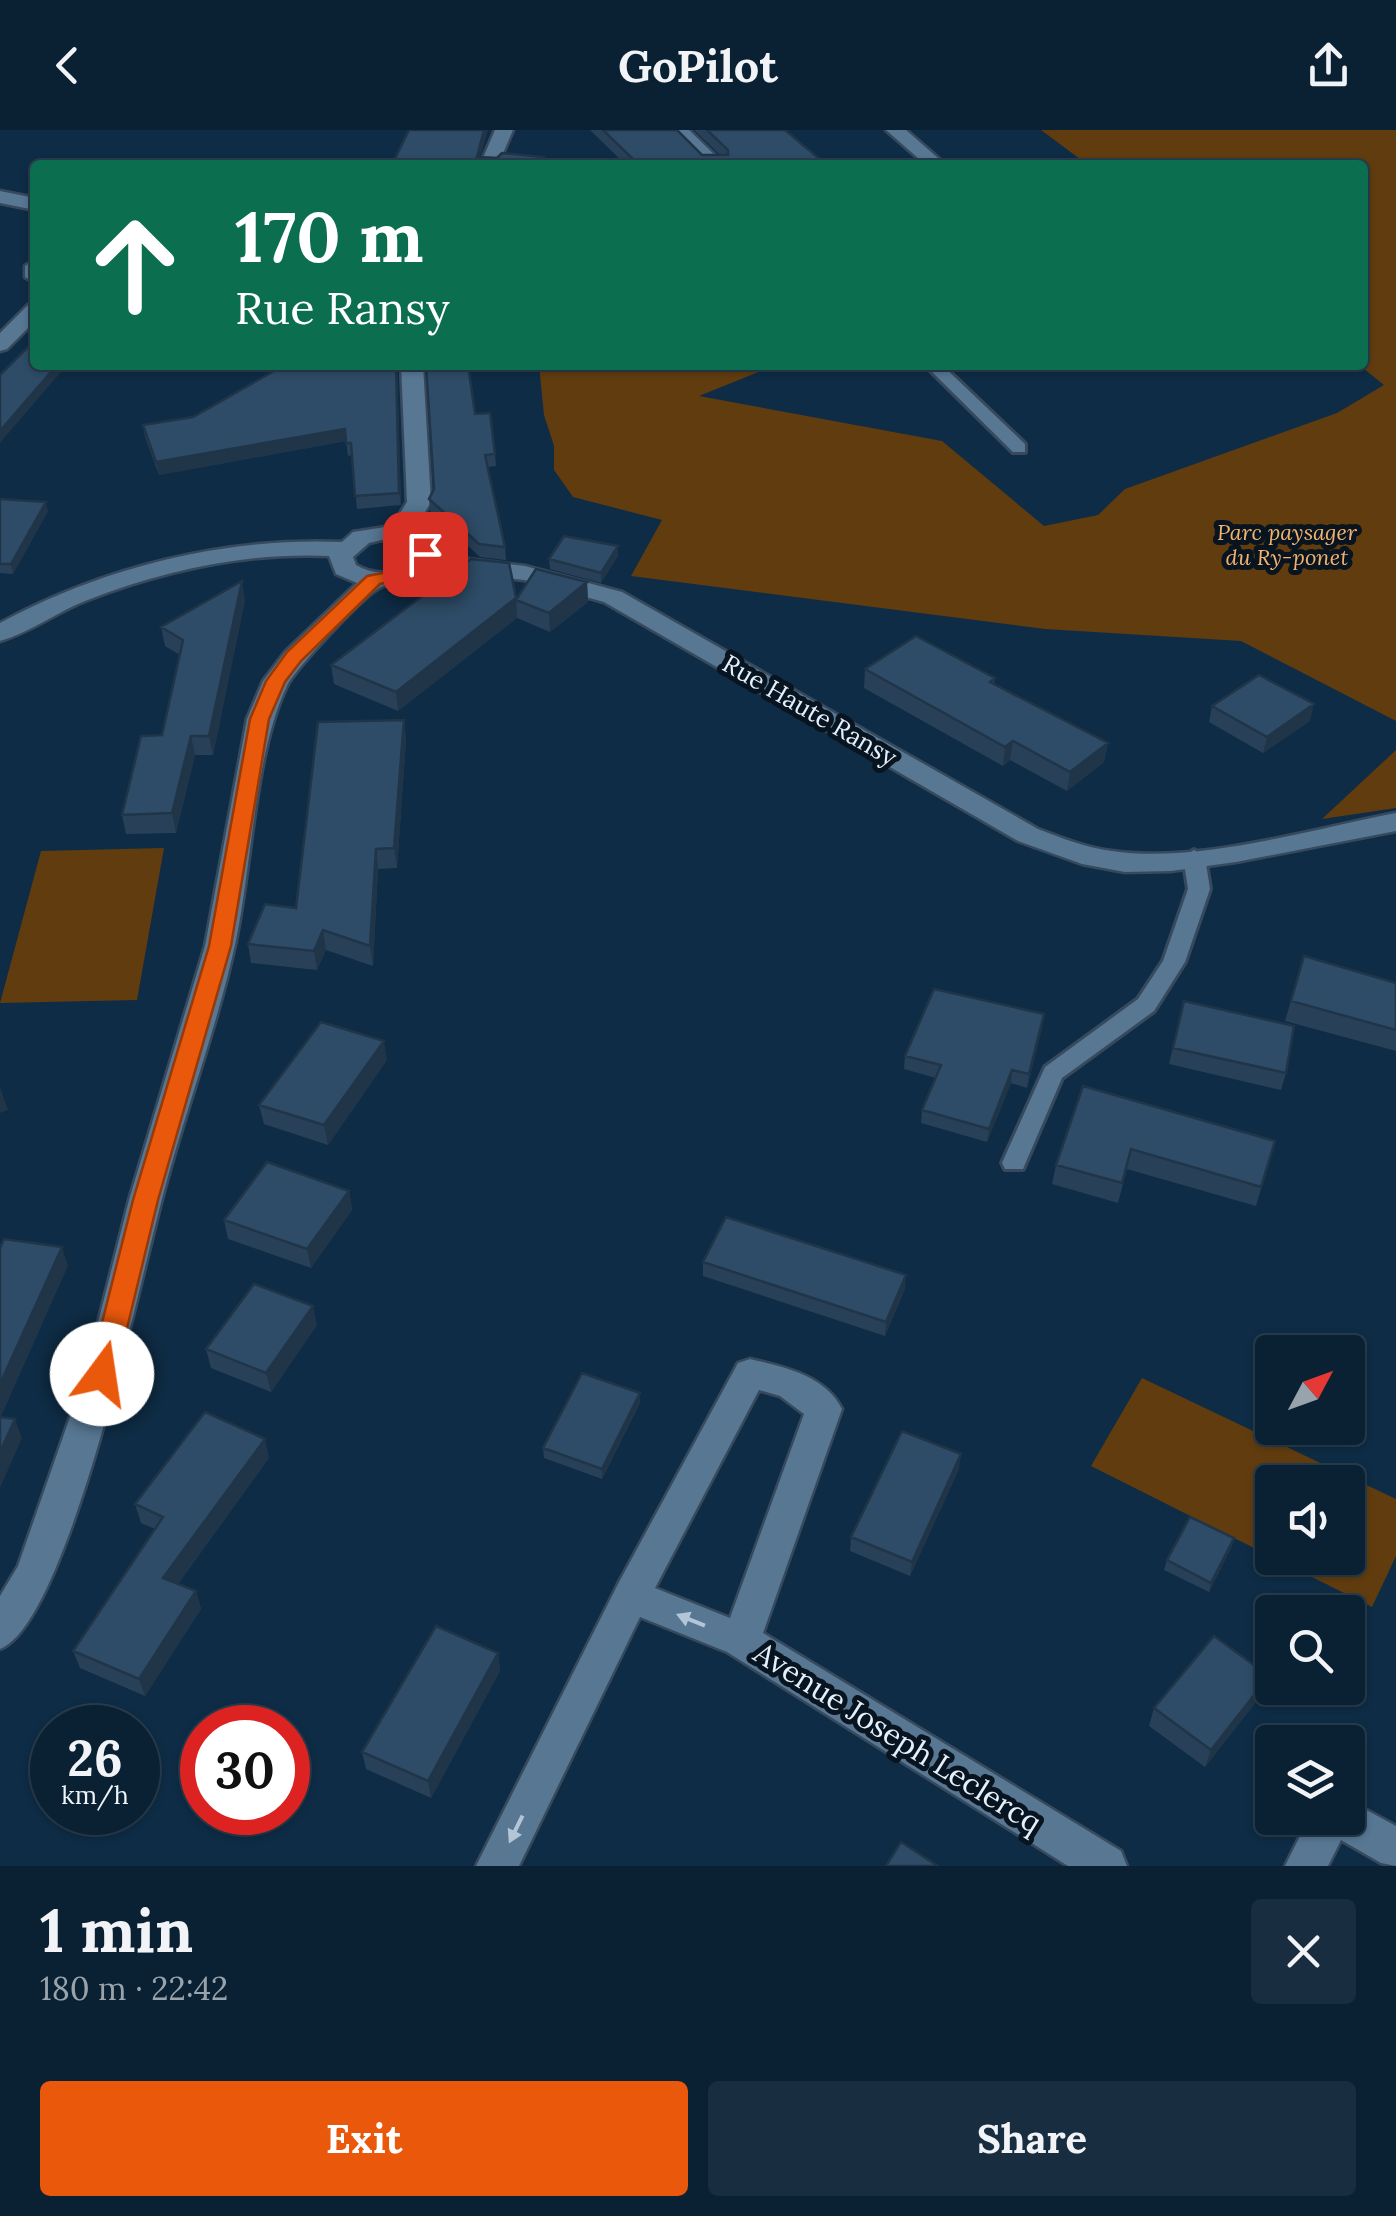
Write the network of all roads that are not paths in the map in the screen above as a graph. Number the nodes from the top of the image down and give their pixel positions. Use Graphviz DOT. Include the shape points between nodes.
graph roads {
  1 [pos="504,130"];
  2 [pos="678,130"];
  3 [pos="895,130"];
  4 [pos="491,160"];
  5 [pos="711,160"];
  6 [pos="931,160"];
  7 [pos="0,197"];
  8 [pos="30,203"];
  9 [pos="30,314"];
  10 [pos="0,345"];
  11 [pos="412,370"];
  12 [pos="938,370"];
  13 [pos="1018,448"];
  14 [pos="398,533"];
  15 [pos="344,549"];
  16 [pos="423,561"];
  17 [pos="374,580"];
  18 [pos="5,625"];
  19 [pos="1396,822"];
  20 [pos="1194,858"];
  21 [pos="1014,1163"];
  22 [pos="631,1596"];
  23 [pos="0,1632"];
  24 [pos="741,1640"];
  25 [pos="1365,1831"];
  26 [pos="1322,1835"];
  27 [pos="1396,1849"];
  28 [pos="498,1866"];
  29 [pos="1106,1866"];
  30 [pos="1306,1866"];
  1 -- 4 [label="street"];
  2 -- 5 [label="street"];
  3 -- 6 [label="street"];
  7 -- 8 [label="street"];
  9 -- 10 [label="street"];
  11 -- 14 [label="street" via="418,502"];
  12 -- 13 [label="lane"];
  14 -- 15 [label="street" via="361,537"];
  14 -- 16 [label="street" via="423,546"];
  15 -- 17 [label="street" via="345,569"];
  15 -- 18 [label="street" via="219,554 111,584"];
  16 -- 17 [label="street" via="410,573"];
  16 -- 20 [label="street, Rue Haute Ransy" via="525,573 613,597 1028,836 1081,856 1137,863"];
  17 -- 23 [label="street" via="294,656 260,719 220,946 102,1374 35,1572"];
  19 -- 20 [label="street, Rue Haute Ransy"];
  20 -- 21 [label="lane" via="1199,889 1174,962 1146,1005 1052,1074"];
  24 -- 22 [label="street, Avenue Joseph Leclercq, one-way"];
  22 -- 24 [label="street, Avenue Joseph Leclercq" via="750,1373 791,1384 824,1409"];
  22 -- 28 [label="street, Avenue Joseph Leclercq, one-way"];
  24 -- 29 [label="street, Avenue Joseph Leclercq"];
  25 -- 27 [label="street"];
  26 -- 30 [label="street"];
}
